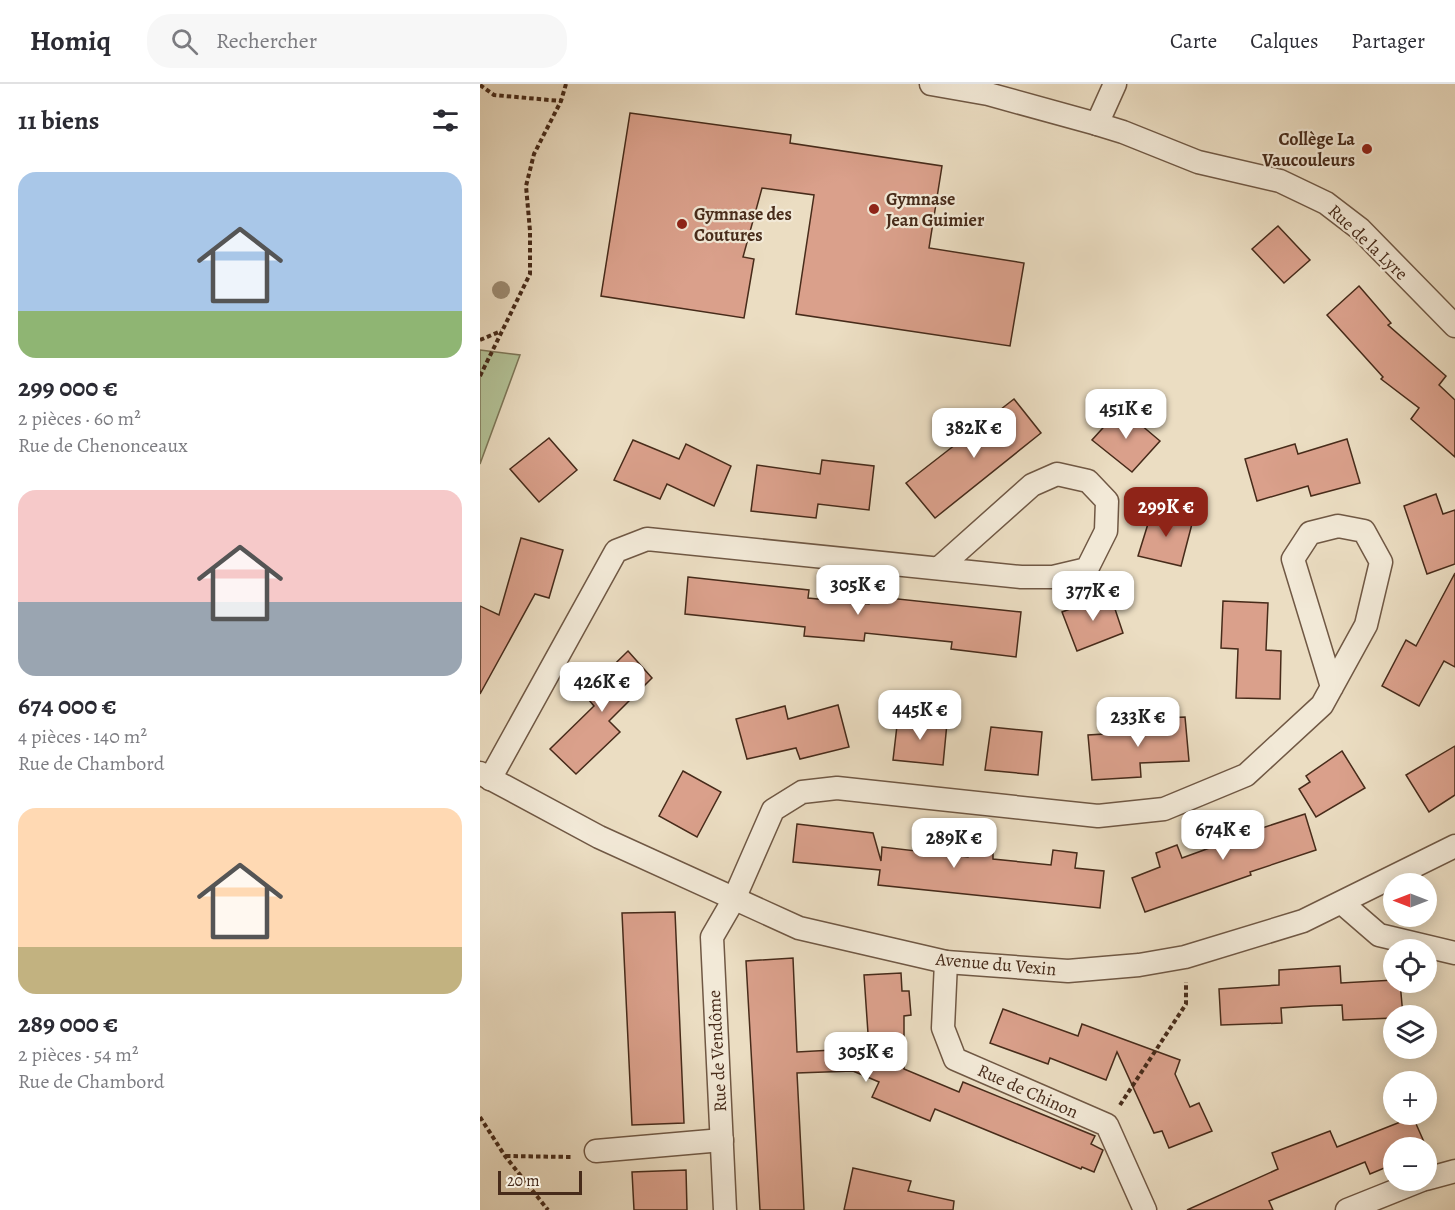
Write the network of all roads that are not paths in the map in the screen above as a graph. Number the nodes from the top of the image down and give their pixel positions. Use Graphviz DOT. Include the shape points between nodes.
graph roads {
  1 [pos="932,84"];
  2 [pos="1114,84"];
  3 [pos="1097,124"];
  4 [pos="1455,326"];
  5 [pos="939,568"];
  6 [pos="1332,687"];
  7 [pos="485,776"];
  8 [pos="1455,846"];
  9 [pos="734,899"];
  10 [pos="1342,903"];
  11 [pos="1455,953"];
  12 [pos="946,962"];
  13 [pos="722,1140"];
  14 [pos="596,1151"];
  15 [pos="1455,1171"];
  16 [pos="1437,1176"];
  17 [pos="1394,1191"];
  18 [pos="725,1210"];
  19 [pos="1145,1210"];
  20 [pos="1347,1210"];
  1 -- 3 [label="street, Rue de la Lyre" via="988,94"];
  2 -- 3 [label="street"];
  3 -- 4 [label="street, Rue de la Lyre" via="1198,162 1280,181 1326,203 1360,229"];
  5 -- 5 [label="street" via="1021,577 1053,577 1088,569 1106,531 1107,501 1088,481 1057,474 1032,485"];
  5 -- 7 [label="street" via="648,539 615,551"];
  6 -- 6 [label="street, Rue de Vendôme" via="1366,626 1381,562 1364,531 1338,526 1310,533 1293,559"];
  6 -- 9 [label="street, Rue de Vendôme" via="1322,705 1246,775 1164,809 1098,816 837,788 802,792 773,810"];
  7 -- 9 [label="street, Avenue du Vexin" via="599,837"];
  8 -- 10 [label="street, Avenue du Vexin"];
  9 -- 12 [label="street, Avenue du Vexin" via="799,928"];
  9 -- 13 [label="street, Rue de Vendôme" via="712,936"];
  10 -- 11 [label="street" via="1379,935"];
  10 -- 12 [label="street, Avenue du Vexin" via="1303,921 1185,957 1139,965 1068,971"];
  12 -- 19 [label="street, Rue de Chinon" via="943,1028 955,1059 1107,1125"];
  13 -- 14 [label="street"];
  13 -- 18 [label="street, Rue de Vendôme"];
  15 -- 16 [label="street"];
  17 -- 20 [label="street"];
}
